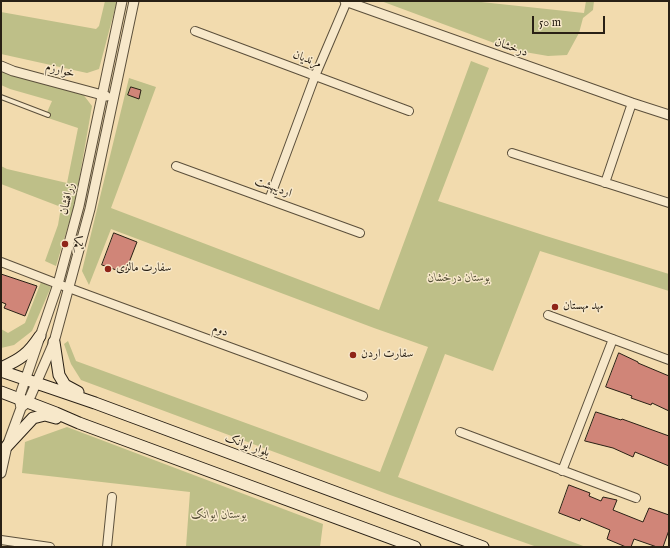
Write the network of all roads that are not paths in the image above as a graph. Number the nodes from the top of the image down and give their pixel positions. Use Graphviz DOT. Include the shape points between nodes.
graph roads {
  1 [pos="122,1"];
  2 [pos="134,1"];
  3 [pos="347,1"];
  4 [pos="195,31"];
  5 [pos="1,66"];
  6 [pos="315,76"];
  7 [pos="102,95"];
  8 [pos="1,97"];
  9 [pos="113,98"];
  10 [pos="632,103"];
  11 [pos="409,111"];
  12 [pos="48,115"];
  13 [pos="669,115"];
  14 [pos="512,153"];
  15 [pos="176,166"];
  16 [pos="605,183"];
  17 [pos="269,200"];
  18 [pos="669,203"];
  19 [pos="360,233"];
  20 [pos="1,262"];
  21 [pos="58,284"];
  22 [pos="69,288"];
  23 [pos="548,315"];
  24 [pos="40,336"];
  25 [pos="613,339"];
  26 [pos="54,342"];
  27 [pos="669,360"];
  28 [pos="1,369"];
  29 [pos="25,379"];
  30 [pos="37,384"];
  31 [pos="1,392"];
  32 [pos="363,396"];
  33 [pos="23,403"];
  34 [pos="95,403"];
  35 [pos="79,424"];
  36 [pos="460,432"];
  37 [pos="7,446"];
  38 [pos="562,471"];
  39 [pos="1,473"];
  40 [pos="112,497"];
  41 [pos="636,498"];
  42 [pos="1,540"];
  43 [pos="50,547"];
  44 [pos="108,547"];
  45 [pos="415,547"];
  46 [pos="483,547"];
  1 -- 7 [label="street, زرافشان"];
  2 -- 9 [label="street, زرافشان"];
  3 -- 6 [label="street"];
  3 -- 10 [label="street, درخشان"];
  4 -- 6 [label="street, مرنديان"];
  5 -- 7 [label="street, خوارزم"];
  6 -- 11 [label="street, مرنديان"];
  6 -- 17 [label="street"];
  7 -- 9 [label="street, خوارزم"];
  7 -- 21 [label="street, زرافشان" via="79,206"];
  8 -- 12 [label="lane"];
  9 -- 22 [label="street, زرافشان" via="90,209"];
  10 -- 13 [label="street, درخشان"];
  10 -- 16 [label="street"];
  14 -- 16 [label="street"];
  15 -- 17 [label="street, اردیبهشت"];
  16 -- 18 [label="street"];
  17 -- 19 [label="street, اردیبهشت"];
  20 -- 21 [label="street"];
  21 -- 22 [label="street, دوم"];
  21 -- 24 [label="street, زرافشان"];
  22 -- 26 [label="street, زرافشان"];
  22 -- 32 [label="street, دوم"];
  23 -- 25 [label="street"];
  24 -- 28 [label="main road" via="31,349 17,361"];
  24 -- 29 [label="street, زرافشان"];
  25 -- 27 [label="street"];
  25 -- 38 [label="street"];
  26 -- 30 [label="street, زرافشان"];
  26 -- 34 [label="main road" via="60,375 65,385"];
  28 -- 29 [label="main road, بلوار ایوانک"];
  29 -- 30 [label="main road, بلوار ایوانک"];
  29 -- 33 [label="street, زرافشان"];
  30 -- 33 [label="street, زرافشان"];
  30 -- 34 [label="main road, بلوار ایوانک"];
  31 -- 33 [label="main road"];
  33 -- 35 [label="main road"];
  33 -- 37 [label="street"];
  34 -- 46 [label="main road, بلوار ایوانک"];
  35 -- 37 [label="main road" via="45,415 33,418"];
  35 -- 45 [label="main road"];
  36 -- 38 [label="street"];
  37 -- 39 [label="street"];
  38 -- 41 [label="street"];
  40 -- 44 [label="street"];
  42 -- 43 [label="street"];
}
